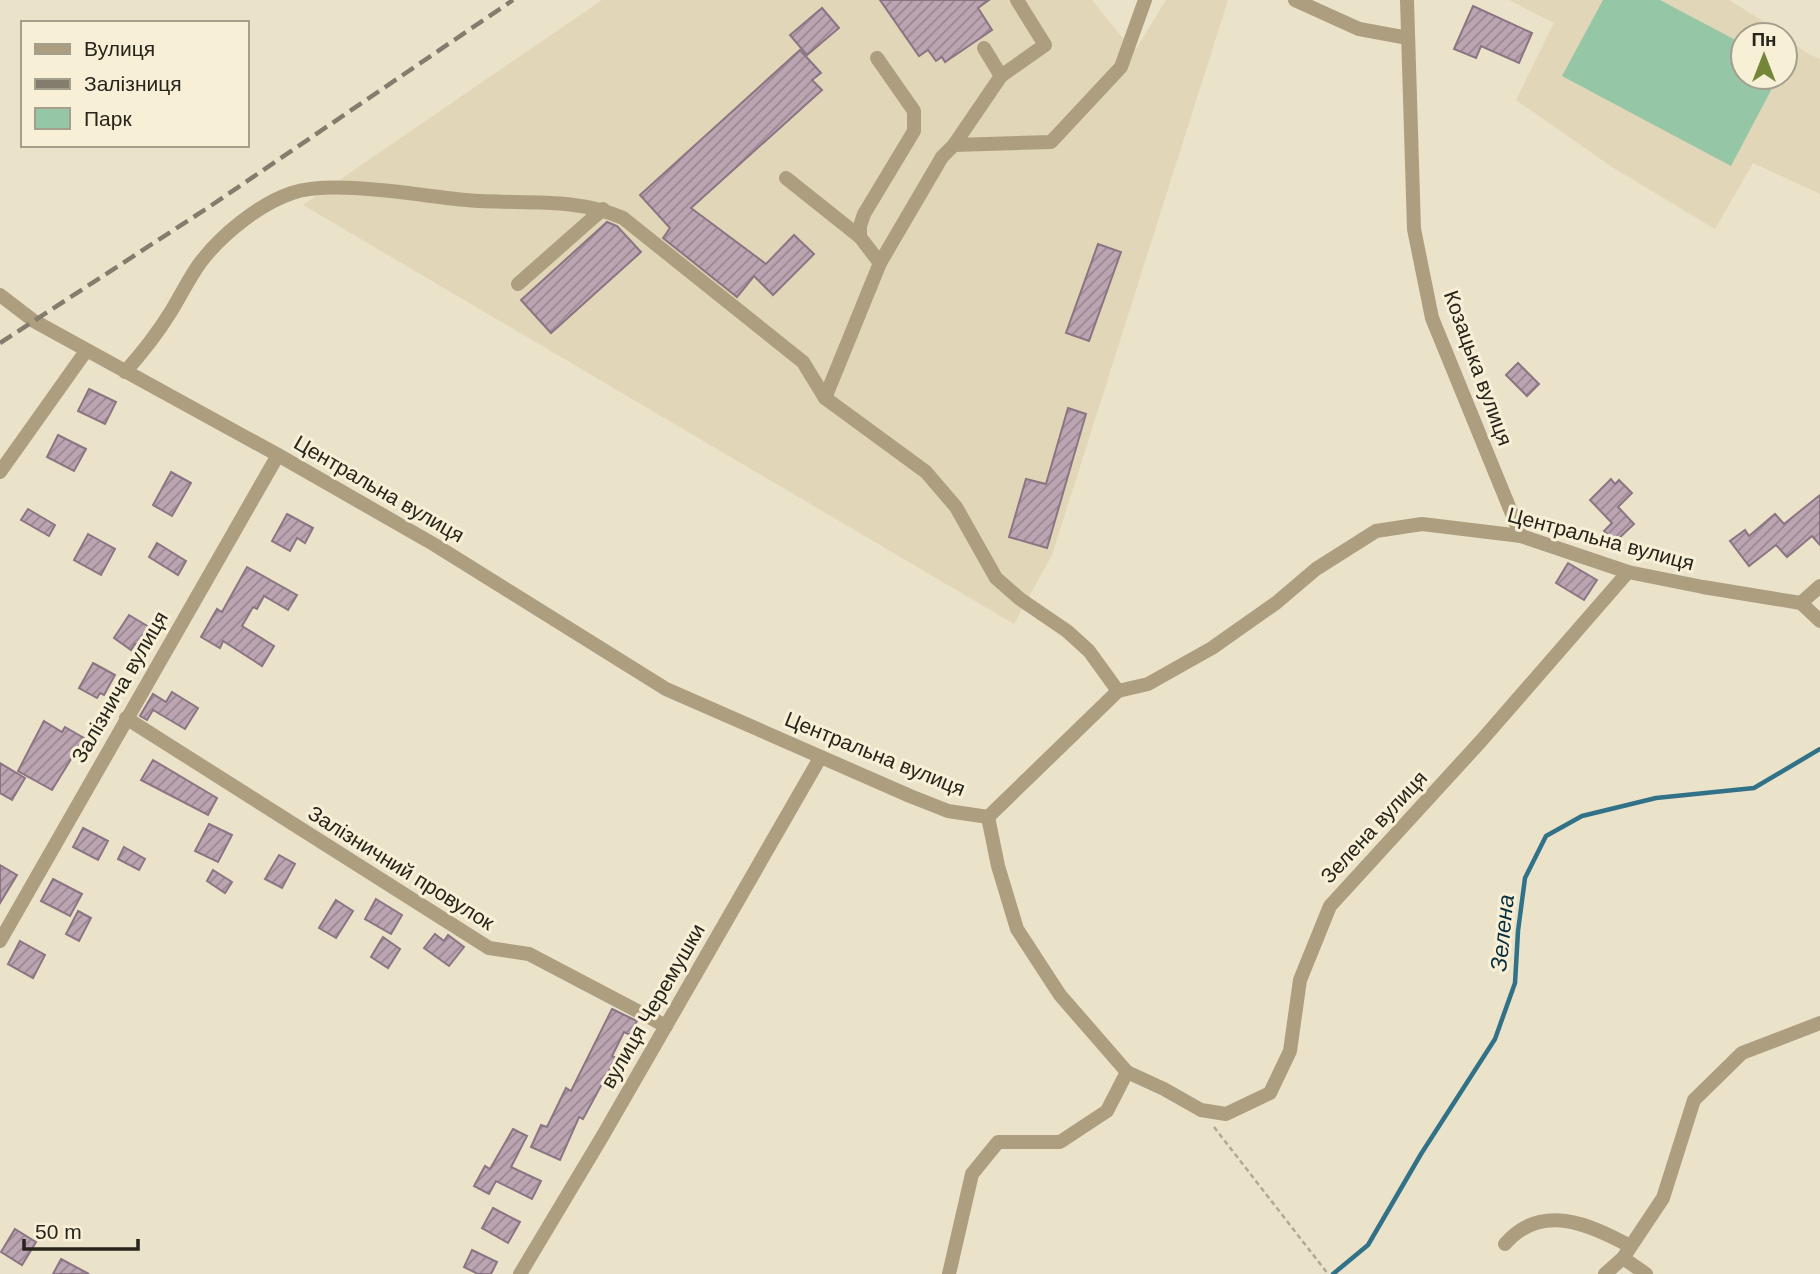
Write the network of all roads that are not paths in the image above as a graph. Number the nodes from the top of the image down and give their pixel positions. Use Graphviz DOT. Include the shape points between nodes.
graph roads {
  1 [pos="1017,0"];
  2 [pos="1146,0"];
  3 [pos="1295,0"];
  4 [pos="1407,0"];
  5 [pos="1408,38"];
  6 [pos="984,48"];
  7 [pos="877,58"];
  8 [pos="1001,76"];
  9 [pos="954,145"];
  10 [pos="786,178"];
  11 [pos="603,209"];
  12 [pos="860,237"];
  13 [pos="880,263"];
  14 [pos="518,284"];
  15 [pos="0,295"];
  16 [pos="86,351"];
  17 [pos="125,372"];
  18 [pos="825,398"];
  19 [pos="278,455"];
  20 [pos="0,472"];
  21 [pos="1521,536"];
  22 [pos="1629,572"];
  23 [pos="1820,586"];
  24 [pos="1801,603"];
  25 [pos="1820,621"];
  26 [pos="1118,691"];
  27 [pos="126,718"];
  28 [pos="820,758"];
  29 [pos="988,817"];
  30 [pos="0,941"];
  31 [pos="1820,1023"];
  32 [pos="666,1026"];
  33 [pos="1128,1072"];
  34 [pos="1505,1244"];
  35 [pos="1626,1252"];
  36 [pos="520,1274"];
  37 [pos="949,1274"];
  38 [pos="1605,1274"];
  39 [pos="1646,1274"];
  1 -- 8 [label="street" via="1045,45"];
  2 -- 9 [label="street" via="1121,67 1051,142"];
  3 -- 5 [label="street" via="1359,29"];
  4 -- 5 [label="street, Козацька вулиця"];
  5 -- 21 [label="street, Козацька вулиця" via="1413,229 1432,318"];
  6 -- 8 [label="street"];
  7 -- 12 [label="street" via="914,111 914,131 864,214"];
  8 -- 9 [label="street"];
  9 -- 13 [label="street"];
  10 -- 12 [label="street"];
  11 -- 14 [label="street"];
  11 -- 17 [label="street" via="342,188 293,192 237,226 200,262 148,347"];
  11 -- 18 [label="street" via="623,218 803,362"];
  12 -- 13 [label="street"];
  13 -- 18 [label="street"];
  15 -- 16 [label="street, Центральна вулиця"];
  16 -- 17 [label="street, Центральна вулиця"];
  16 -- 20 [label="street"];
  17 -- 19 [label="street, Центральна вулиця"];
  18 -- 26 [label="street" via="926,472 956,507 996,578 1089,651"];
  19 -- 27 [label="street, Залізнича вулиця"];
  19 -- 28 [label="street, Центральна вулиця" via="435,545 666,689"];
  21 -- 22 [label="street, Центральна вулиця"];
  21 -- 26 [label="street, Центральна вулиця" via="1422,524 1376,531 1316,569 1212,648 1148,684"];
  22 -- 24 [label="street, Центральна вулиця"];
  22 -- 33 [label="street, Зелена вулиця" via="1330,906 1300,980 1290,1051 1270,1093 1226,1114 1201,1110"];
  23 -- 24 [label="street"];
  24 -- 25 [label="street"];
  26 -- 29 [label="street, Центральна вулиця"];
  27 -- 30 [label="street, Залізнича вулиця"];
  27 -- 32 [label="street, Залізничний провулок" via="489,948 529,954"];
  28 -- 29 [label="street, Центральна вулиця" via="947,811"];
  28 -- 32 [label="street, вулиця Черемушки"];
  29 -- 33 [label="street" via="1017,929 1060,995"];
  31 -- 35 [label="street" via="1742,1053 1694,1100 1663,1198"];
  32 -- 36 [label="street, вулиця Черемушки"];
  33 -- 37 [label="street" via="1107,1111 1060,1142 998,1142 972,1174"];
  34 -- 35 [label="street" via="1516,1231 1564,1220 1582,1224"];
  35 -- 38 [label="street"];
  35 -- 39 [label="street"];
}
